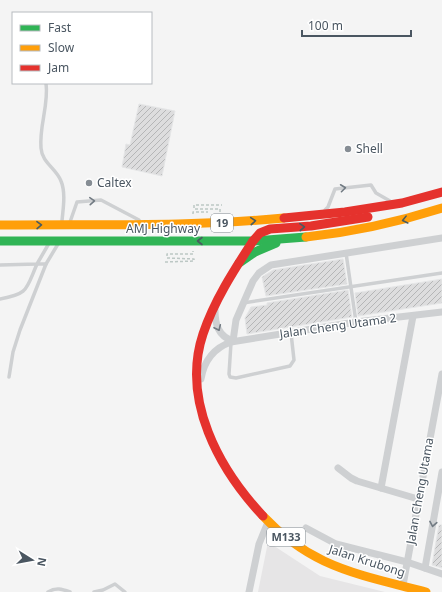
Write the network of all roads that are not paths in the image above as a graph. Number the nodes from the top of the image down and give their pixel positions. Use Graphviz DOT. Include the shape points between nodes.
graph roads {
  1 [pos="46,84"];
  2 [pos="438,194"];
  3 [pos="402,204"];
  4 [pos="442,208"];
  5 [pos="320,215"];
  6 [pos="216,223"];
  7 [pos="0,225"];
  8 [pos="66,225"];
  9 [pos="148,225"];
  10 [pos="305,237"];
  11 [pos="442,238"];
  12 [pos="0,241"];
  13 [pos="55,241"];
  14 [pos="225,241"];
  15 [pos="254,241"];
  16 [pos="346,254"];
  17 [pos="239,263"];
  18 [pos="37,264"];
  19 [pos="46,264"];
  20 [pos="0,265"];
  21 [pos="442,273"];
  22 [pos="351,287"];
  23 [pos="0,299"];
  24 [pos="243,303"];
  25 [pos="215,307"];
  26 [pos="442,312"];
  27 [pos="413,316"];
  28 [pos="356,322"];
  29 [pos="291,333"];
  30 [pos="232,341"];
  31 [pos="442,374"];
  32 [pos="9,377"];
  33 [pos="201,414"];
  34 [pos="338,468"];
  35 [pos="442,472"];
  36 [pos="381,488"];
  37 [pos="418,499"];
  38 [pos="268,522"];
  39 [pos="306,528"];
  40 [pos="407,562"];
  41 [pos="425,568"];
  42 [pos="442,574"];
  43 [pos="403,586"];
  44 [pos="48,592"];
  45 [pos="70,592"];
  46 [pos="94,592"];
  47 [pos="125,592"];
  48 [pos="249,592"];
  49 [pos="426,592"];
  1 -- 8 [label="lane" via="42,156 63,186"];
  2 -- 3 [label="main road, AMJ Highway / 19"];
  15 -- 2 [label="main road, Jalan Krubong, one-way" via="260,233 270,229 311,226 367,217"];
  3 -- 5 [label="main road, AMJ Highway / 19"];
  5 -- 3 [label="lane, one-way" via="328,207 335,189 371,185 383,198"];
  4 -- 10 [label="main road, AMJ Highway / 19, one-way" via="365,229"];
  6 -- 5 [label="main road, AMJ Highway / 19, one-way"];
  6 -- 9 [label="main road, AMJ Highway / 19"];
  6 -- 15 [label="main road" via="242,231"];
  7 -- 8 [label="main road, AMJ Highway / 19, one-way"];
  8 -- 9 [label="main road, AMJ Highway / 19"];
  8 -- 9 [label="lane, one-way" via="77,202 101,200"];
  10 -- 15 [label="main road, AMJ Highway / 19"];
  10 -- 17 [label="main road" via="272,244"];
  11 -- 16 [label="street"];
  12 -- 13 [label="main road, AMJ Highway / 19"];
  14 -- 13 [label="main road, AMJ Highway / 19, one-way"];
  13 -- 18 [label="lane"];
  13 -- 19 [label="lane"];
  14 -- 15 [label="main road, AMJ Highway / 19"];
  14 -- 17 [label="main road" via="240,252"];
  15 -- 17 [label="main road, Jalan Krubong / M133"];
  16 -- 22 [label="lane"];
  16 -- 24 [label="street" via="271,265 256,277"];
  17 -- 25 [label="main road, Jalan Krubong / M133"];
  18 -- 19 [label="lane"];
  18 -- 20 [label="lane"];
  18 -- 23 [label="lane" via="21,294"];
  19 -- 32 [label="lane" via="20,330"];
  21 -- 22 [label="lane"];
  22 -- 24 [label="lane"];
  22 -- 28 [label="lane"];
  24 -- 30 [label="street"];
  25 -- 30 [label="street, one-way" via="215,322 220,333"];
  25 -- 33 [label="main road, Jalan Krubong / M133" via="202,337 197,360 196,384"];
  26 -- 27 [label="street, Jalan Cheng Utama 2"];
  27 -- 28 [label="street, Jalan Cheng Utama 2"];
  27 -- 36 [label="street"];
  28 -- 29 [label="street, Jalan Cheng Utama 2"];
  29 -- 30 [label="street, Jalan Cheng Utama 2"];
  29 -- 30 [label="lane" via="294,360 290,366 236,378 230,377"];
  30 -- 33 [label="street" via="218,348 205,365 201,381"];
  31 -- 37 [label="street, Jalan Cheng Utama"];
  33 -- 38 [label="main road, Jalan Krubong / M133" via="223,464"];
  34 -- 36 [label="street" via="351,478"];
  35 -- 41 [label="street, one-way"];
  36 -- 37 [label="street"];
  37 -- 40 [label="street, Jalan Cheng Utama"];
  38 -- 43 [label="main road, Jalan Krubong / M133" via="292,542 322,560"];
  38 -- 48 [label="street" via="259,544"];
  39 -- 40 [label="street" via="336,544"];
  40 -- 41 [label="street"];
  40 -- 43 [label="street, Jalan Cheng Utama"];
  41 -- 42 [label="street"];
  43 -- 49 [label="main road, Jalan Krubong / M133"];
  44 -- 45 [label="lane" via="60,588"];
  46 -- 47 [label="lane" via="115,584"];
}
